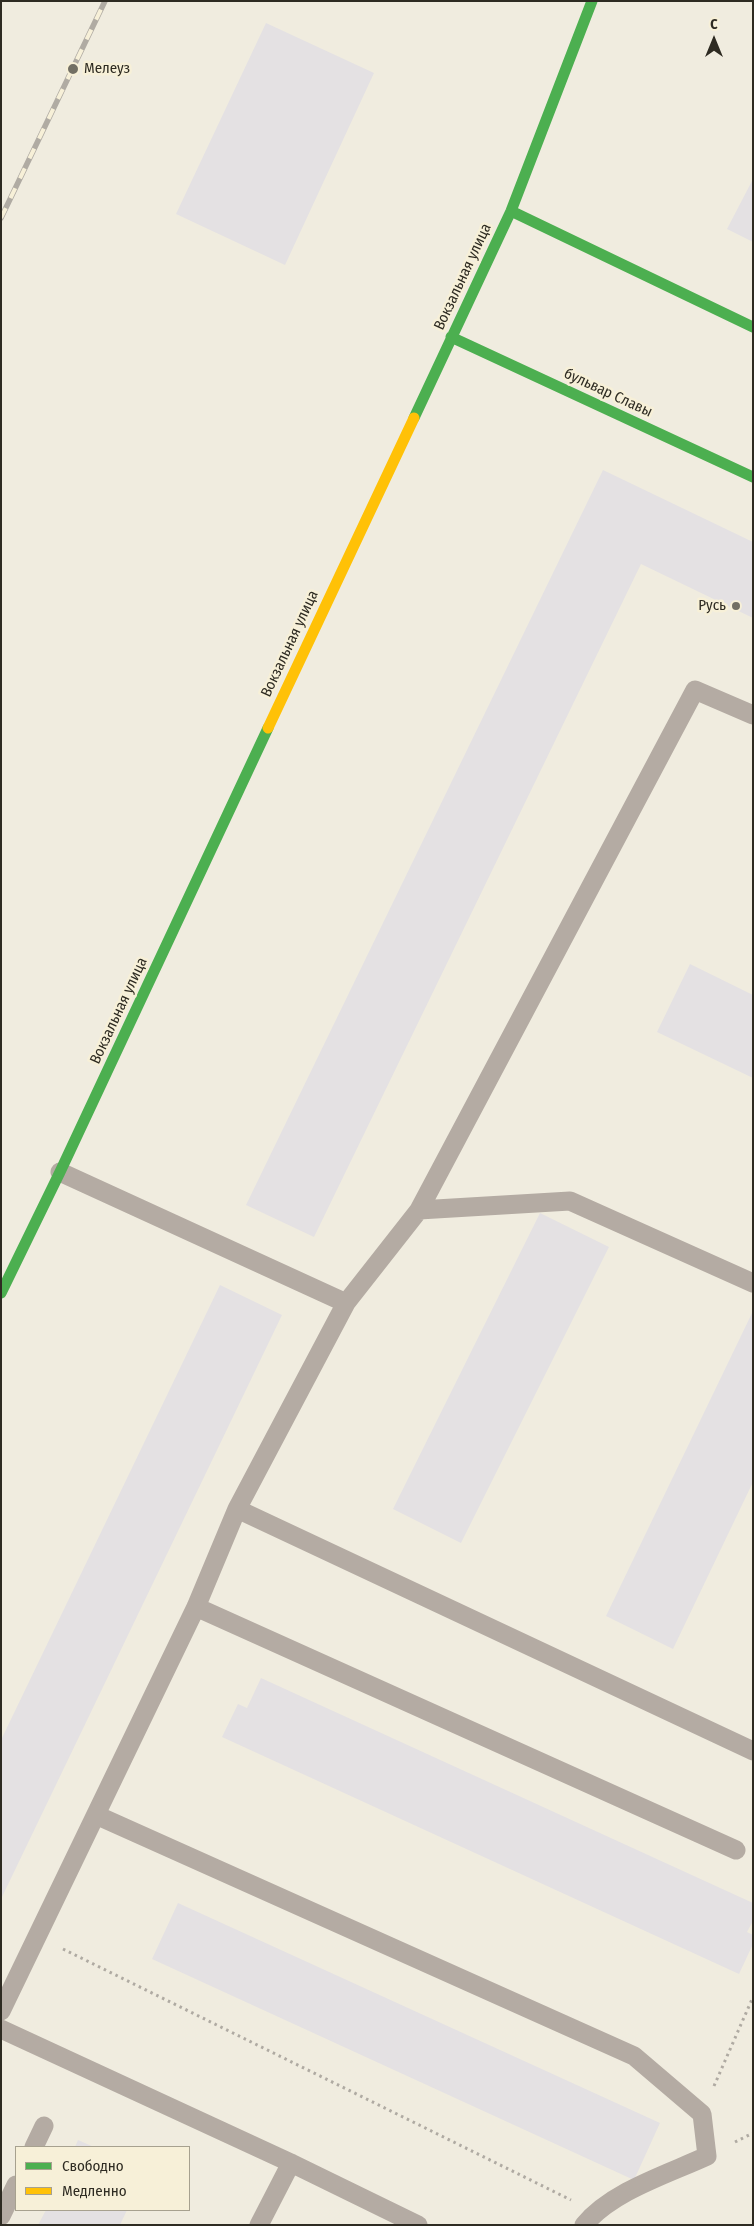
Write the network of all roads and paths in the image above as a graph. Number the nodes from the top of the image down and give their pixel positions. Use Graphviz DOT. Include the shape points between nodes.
graph roads {
  1 [pos="592,1"];
  2 [pos="510,211"];
  3 [pos="753,327"];
  4 [pos="451,337"];
  5 [pos="753,477"];
  6 [pos="753,715"];
  7 [pos="60,1172"];
  8 [pos="420,1210"];
  9 [pos="753,1284"];
  10 [pos="1,1293"];
  11 [pos="346,1303"];
  12 [pos="237,1509"];
  13 [pos="196,1607"];
  14 [pos="753,1751"];
  15 [pos="96,1814"];
  16 [pos="736,1850"];
  17 [pos="37,1937"];
  18 [pos="753,1997"];
  19 [pos="1,2011"];
  20 [pos="1,2029"];
  21 [pos="702,2114"];
  22 [pos="44,2126"];
  23 [pos="34,2146"];
  24 [pos="291,2163"];
  25 [pos="15,2187"];
  26 [pos="1,2216"];
  27 [pos="590,2218"];
  28 [pos="259,2225"];
  29 [pos="418,2225"];
  1 -- 2 [label="street, Вокзальная улица"];
  2 -- 3 [label="street"];
  2 -- 4 [label="street, Вокзальная улица"];
  4 -- 5 [label="street, бульвар Славы"];
  4 -- 7 [label="street, Вокзальная улица"];
  6 -- 8 [label="lane" via="695,690"];
  7 -- 10 [label="street, Вокзальная улица"];
  7 -- 11 [label="lane"];
  8 -- 9 [label="lane" via="570,1201"];
  8 -- 11 [label="lane"];
  11 -- 12 [label="lane"];
  12 -- 13 [label="lane"];
  12 -- 14 [label="lane"];
  13 -- 15 [label="lane"];
  13 -- 16 [label="lane"];
  15 -- 17 [label="lane"];
  15 -- 21 [label="lane" via="634,2056"];
  17 -- 19 [label="lane"];
  17 -- 27 [label="path"];
  18 -- 21 [label="path"];
  20 -- 24 [label="lane"];
  21 -- 27 [label="lane" via="707,2156 630,2191"];
  22 -- 23 [label="lane"];
  24 -- 28 [label="lane"];
  24 -- 29 [label="lane"];
  25 -- 26 [label="lane"];
}
